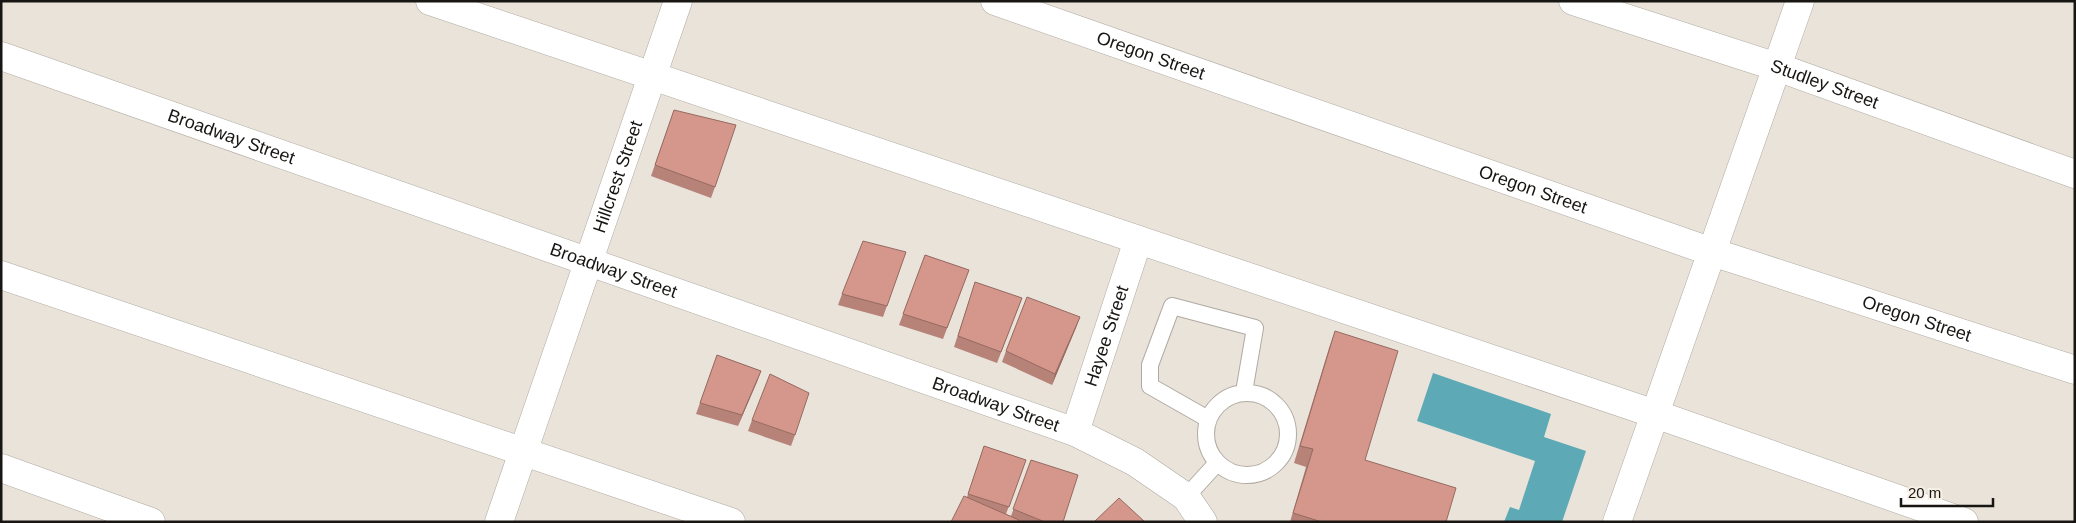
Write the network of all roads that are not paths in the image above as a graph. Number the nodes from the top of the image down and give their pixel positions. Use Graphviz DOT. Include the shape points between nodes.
graph roads {
  1 [pos="430,1"];
  2 [pos="678,1"];
  3 [pos="995,1"];
  4 [pos="1573,1"];
  5 [pos="1800,1"];
  6 [pos="1,56"];
  7 [pos="1777,67"];
  8 [pos="652,76"];
  9 [pos="2075,174"];
  10 [pos="1138,240"];
  11 [pos="1712,252"];
  12 [pos="588,262"];
  13 [pos="1,275"];
  14 [pos="2075,370"];
  15 [pos="1244,392"];
  16 [pos="1655,414"];
  17 [pos="1208,419"];
  18 [pos="1075,432"];
  19 [pos="523,452"];
  20 [pos="1217,463"];
  21 [pos="1,468"];
  22 [pos="1186,496"];
  23 [pos="151,522"];
  24 [pos="499,522"];
  25 [pos="731,522"];
  26 [pos="1203,522"];
  27 [pos="1616,522"];
  28 [pos="1964,522"];
  1 -- 8 [label="street"];
  2 -- 8 [label="street, Hillcrest Street"];
  3 -- 11 [label="street, Oregon Street"];
  4 -- 7 [label="street, Studley Street"];
  5 -- 7 [label="street"];
  6 -- 12 [label="street, Broadway Street"];
  7 -- 9 [label="street, Studley Street"];
  7 -- 11 [label="street"];
  8 -- 10 [label="street"];
  8 -- 12 [label="street, Hillcrest Street"];
  10 -- 16 [label="street"];
  10 -- 18 [label="street, Hayee Street"];
  11 -- 14 [label="street, Oregon Street"];
  11 -- 16 [label="street"];
  12 -- 18 [label="street, Broadway Street"];
  12 -- 19 [label="street, Hillcrest Street"];
  13 -- 19 [label="street"];
  15 -- 17 [label="lane" via="1222,400"];
  15 -- 17 [label="lane" via="1255,328 1172,306 1150,365 1150,386"];
  15 -- 20 [label="lane" via="1271,400 1281,410 1289,436 1286,450 1279,462 1255,475 1228,471"];
  16 -- 27 [label="street"];
  16 -- 28 [label="street"];
  17 -- 20 [label="lane" via="1206,442"];
  18 -- 22 [label="street, Broadway Street" via="1135,462"];
  19 -- 24 [label="street, Hillcrest Street"];
  19 -- 25 [label="street"];
  20 -- 22 [label="lane"];
  21 -- 23 [label="street"];
  22 -- 26 [label="street, Broadway Street"];
}
